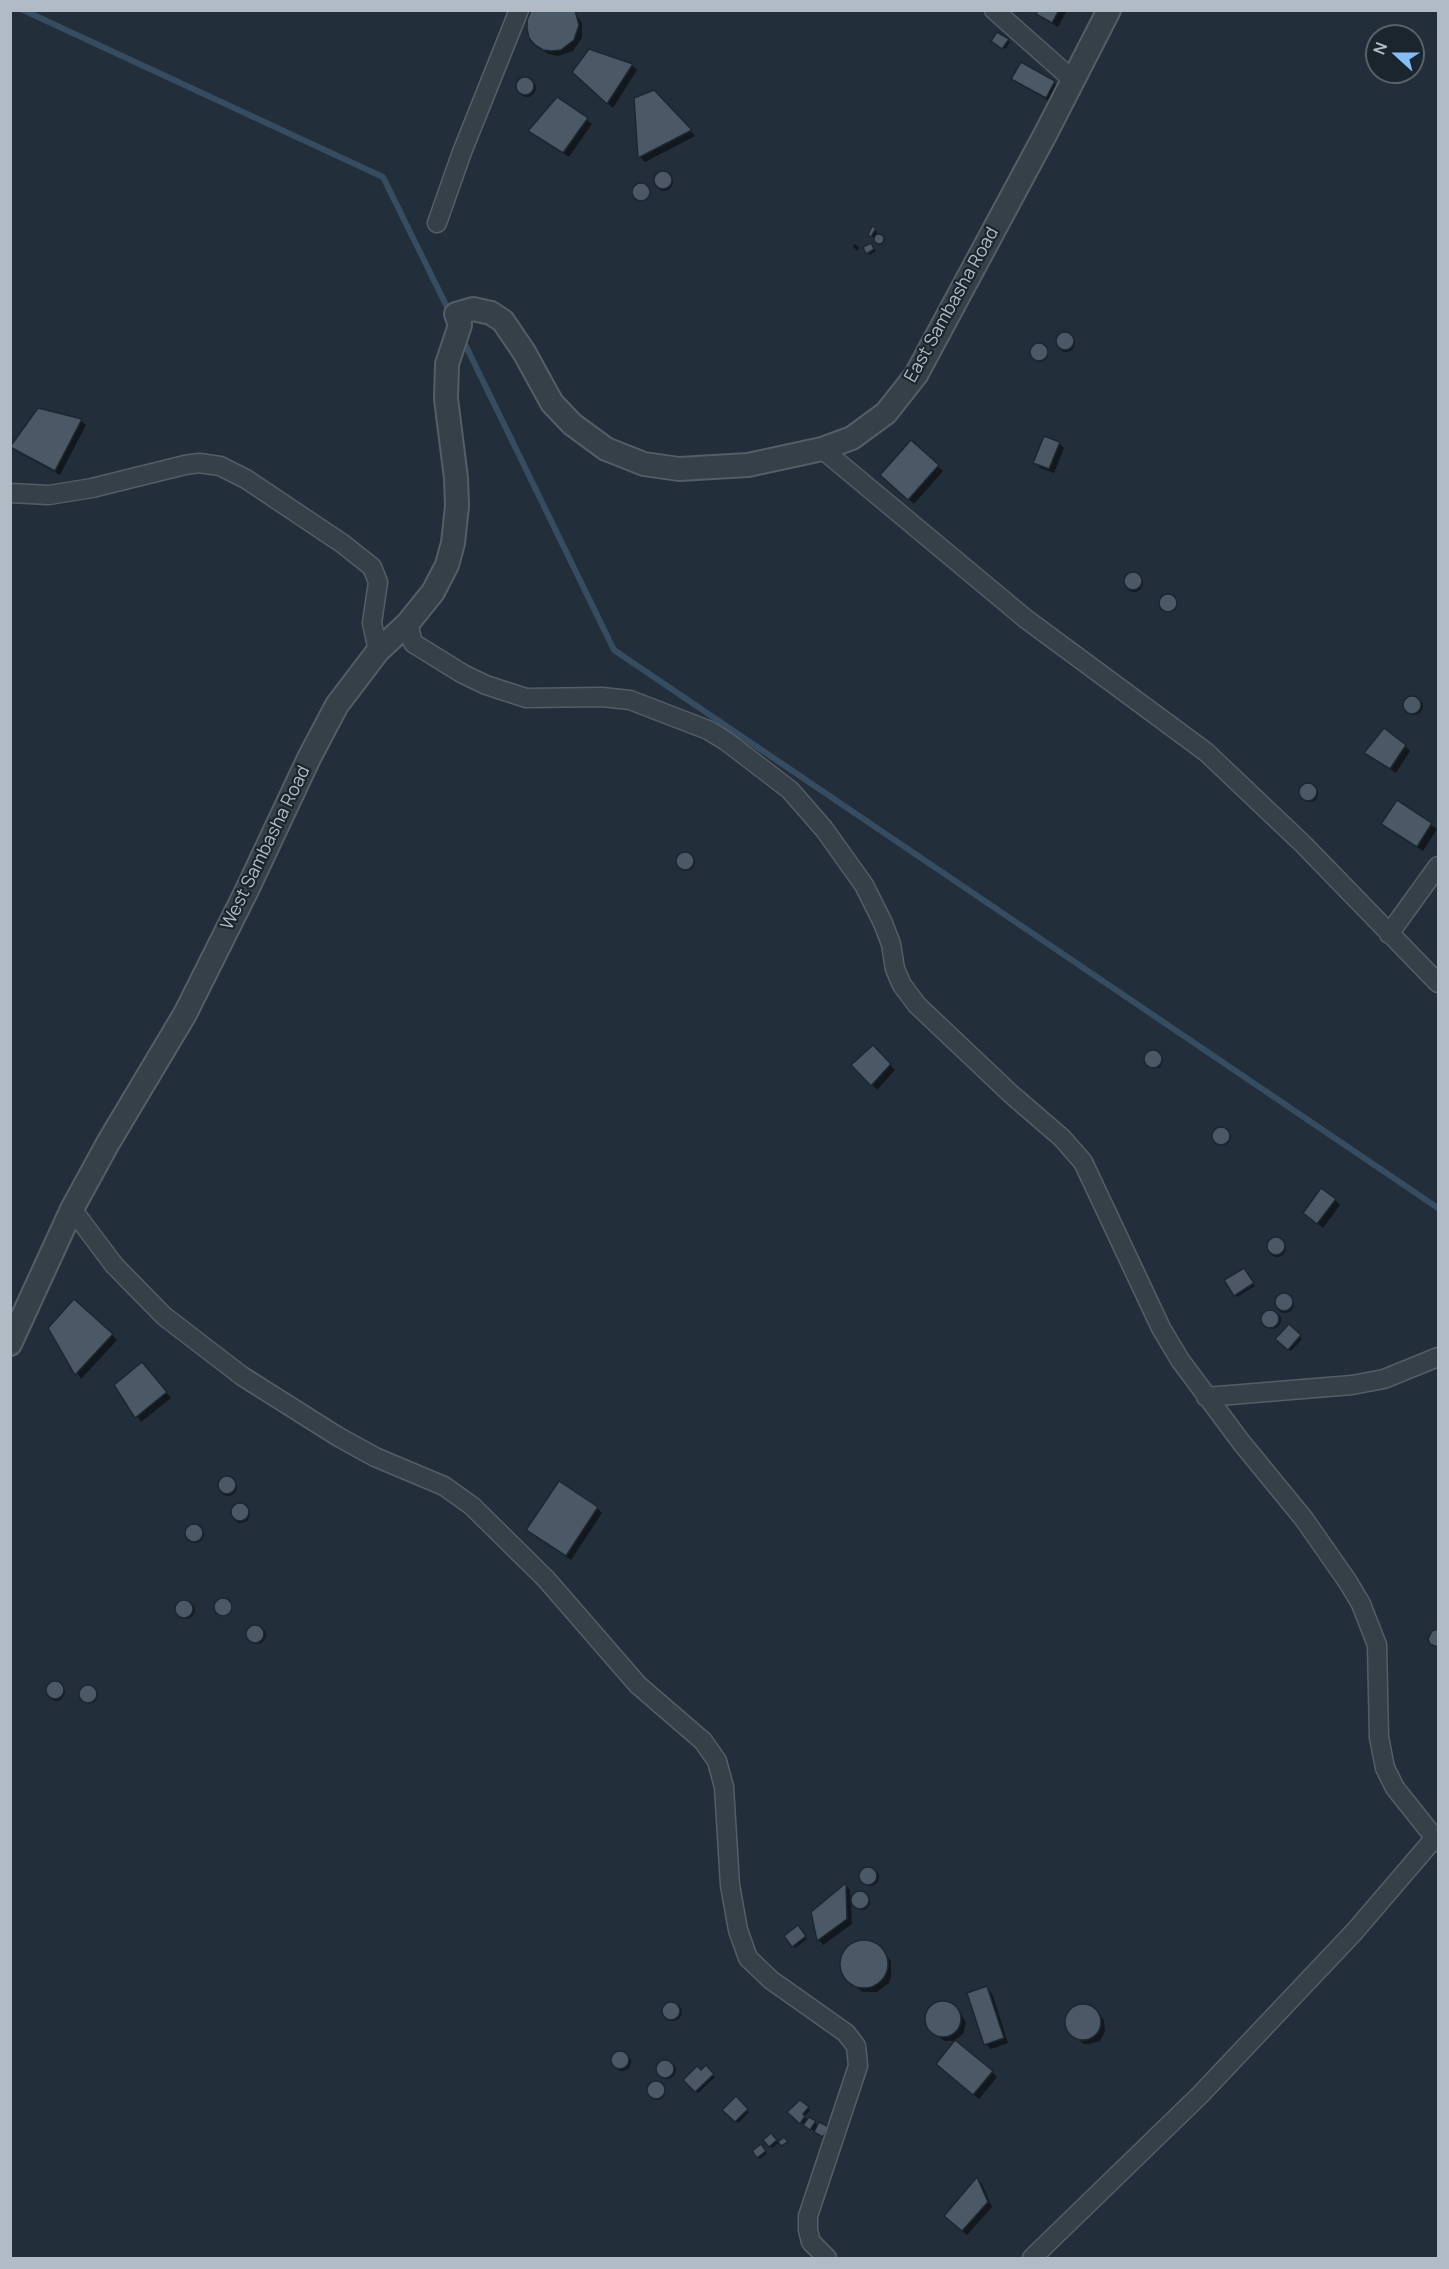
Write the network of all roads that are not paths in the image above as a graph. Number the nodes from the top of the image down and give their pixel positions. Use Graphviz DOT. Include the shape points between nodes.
graph roads {
  1 [pos="519,10"];
  2 [pos="994,10"];
  3 [pos="1109,10"];
  4 [pos="1073,80"];
  5 [pos="437,223"];
  6 [pos="473,309"];
  7 [pos="822,449"];
  8 [pos="10,493"];
  9 [pos="408,623"];
  10 [pos="378,651"];
  11 [pos="1438,866"];
  12 [pos="1389,934"];
  13 [pos="1438,982"];
  14 [pos="72,1209"];
  15 [pos="10,1344"];
  16 [pos="1438,1357"];
  17 [pos="1206,1397"];
  18 [pos="1437,1838"];
  19 [pos="827,2259"];
  20 [pos="1032,2259"];
  1 -- 5 [label="street"];
  2 -- 4 [label="street"];
  3 -- 4 [label="street, East Sambasha Road"];
  4 -- 7 [label="street, East Sambasha Road" via="916,375 877,421 852,438"];
  6 -- 7 [label="street, East Sambasha Road" via="503,321 552,403 606,449 644,464 679,469 748,465"];
  6 -- 9 [label="street, West Sambasha Road" via="456,314 460,325 447,364 446,399 457,506 453,543 433,592"];
  7 -- 12 [label="street" via="1026,619 1206,752 1303,844"];
  8 -- 10 [label="street" via="49,495 185,465 220,466 246,479 372,567 378,582 372,623"];
  9 -- 10 [label="street, West Sambasha Road"];
  9 -- 17 [label="street" via="413,643 486,686 526,698 602,697 649,706 708,730 790,790 864,885 883,923 898,978 913,1000 1083,1162 1161,1328"];
  10 -- 14 [label="street, West Sambasha Road" via="337,705 184,1014"];
  11 -- 12 [label="street"];
  12 -- 13 [label="street"];
  14 -- 15 [label="street, West Sambasha Road"];
  14 -- 19 [label="street" via="114,1265 164,1317 242,1376 337,1436 444,1486 472,1506 546,1579 638,1685 703,1741 717,1761 724,1787 730,1885 738,1930 748,1958 771,1980 846,2033 856,2046 858,2067 808,2216 811,2242"];
  16 -- 17 [label="street" via="1384,1379 1362,1383"];
  17 -- 18 [label="street" via="1304,1519 1361,1604 1378,1653 1383,1761 1395,1788"];
  18 -- 20 [label="street" via="1200,2095"];
}
